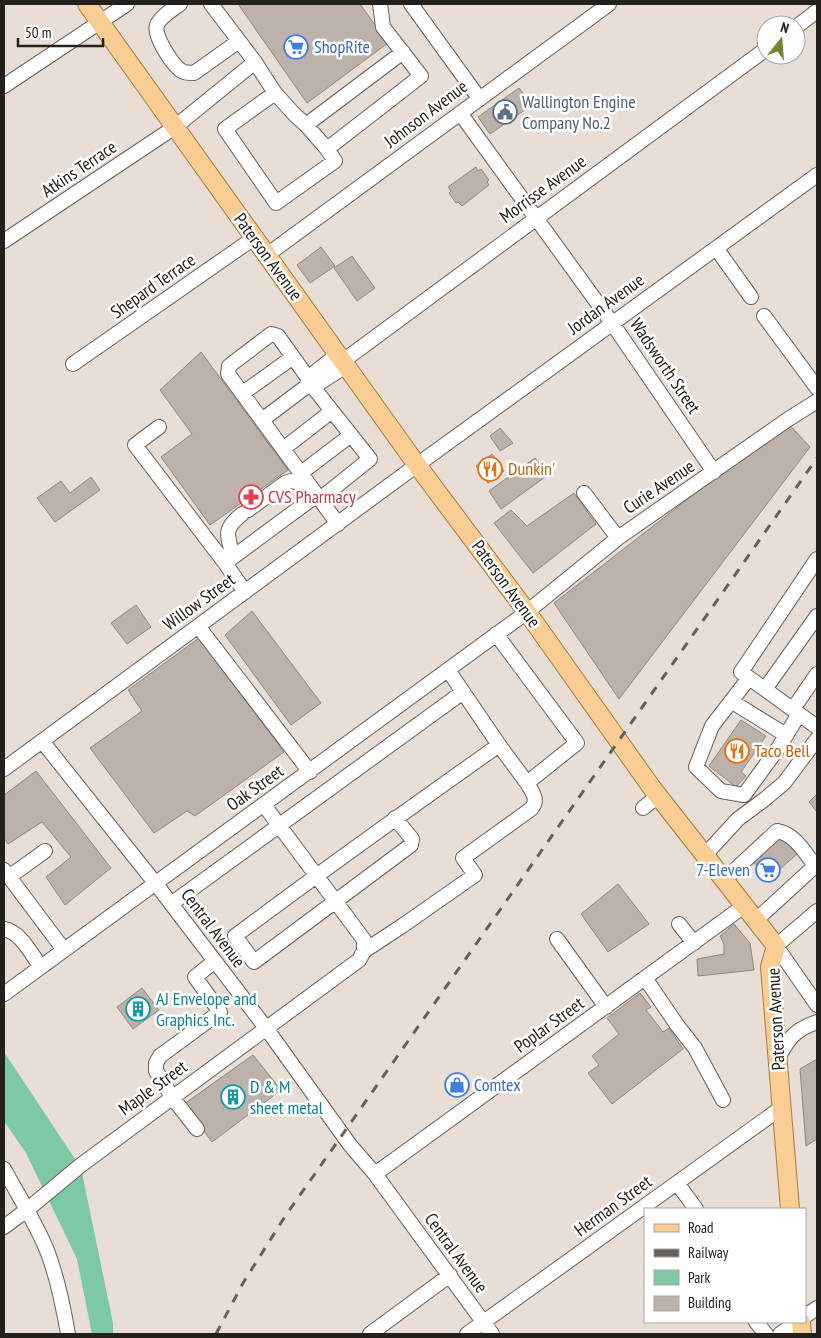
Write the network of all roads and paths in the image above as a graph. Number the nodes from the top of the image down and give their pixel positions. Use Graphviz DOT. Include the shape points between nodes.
graph roads {
  1 [pos="87,4"];
  2 [pos="127,4"];
  3 [pos="180,4"];
  4 [pos="211,4"];
  5 [pos="380,4"];
  6 [pos="411,4"];
  7 [pos="609,4"];
  8 [pos="817,12"];
  9 [pos="806,20"];
  10 [pos="100,22"];
  11 [pos="239,42"];
  12 [pos="402,52"];
  13 [pos="756,56"];
  14 [pos="255,62"];
  15 [pos="4,86"];
  16 [pos="275,93"];
  17 [pos="478,98"];
  18 [pos="460,113"];
  19 [pos="306,125"];
  20 [pos="175,127"];
  21 [pos="327,149"];
  22 [pos="817,175"];
  23 [pos="536,217"];
  24 [pos="254,238"];
  25 [pos="4,241"];
  26 [pos="716,248"];
  27 [pos="267,255"];
  28 [pos="752,297"];
  29 [pos="764,316"];
  30 [pos="612,323"];
  31 [pos="293,357"];
  32 [pos="342,360"];
  33 [pos="73,364"];
  34 [pos="309,384"];
  35 [pos="817,388"];
  36 [pos="243,393"];
  37 [pos="817,401"];
  38 [pos="332,411"];
  39 [pos="262,420"];
  40 [pos="159,427"];
  41 [pos="351,435"];
  42 [pos="283,449"];
  43 [pos="417,465"];
  44 [pos="714,472"];
  45 [pos="312,488"];
  46 [pos="584,493"];
  47 [pos="338,524"];
  48 [pos="618,538"];
  49 [pos="817,559"];
  50 [pos="229,560"];
  51 [pos="244,592"];
  52 [pos="527,612"];
  53 [pos="817,616"];
  54 [pos="198,626"];
  55 [pos="496,634"];
  56 [pos="448,670"];
  57 [pos="817,674"];
  58 [pos="749,678"];
  59 [pos="765,689"];
  60 [pos="463,692"];
  61 [pos="731,701"];
  62 [pos="796,711"];
  63 [pos="817,727"];
  64 [pos="786,735"];
  65 [pos="817,739"];
  66 [pos="42,741"];
  67 [pos="499,745"];
  68 [pos="4,769"];
  69 [pos="310,772"];
  70 [pos="527,783"];
  71 [pos="658,796"];
  72 [pos="264,805"];
  73 [pos="643,808"];
  74 [pos="395,818"];
  75 [pos="279,826"];
  76 [pos="45,851"];
  77 [pos="705,855"];
  78 [pos="816,867"];
  79 [pos="6,874"];
  80 [pos="316,875"];
  81 [pos="724,880"];
  82 [pos="156,884"];
  83 [pos="335,902"];
  84 [pos="172,904"];
  85 [pos="744,906"];
  86 [pos="817,911"];
  87 [pos="755,921"];
  88 [pos="679,924"];
  89 [pos="4,929"];
  90 [pos="557,940"];
  91 [pos="694,943"];
  92 [pos="776,946"];
  93 [pos="64,950"];
  94 [pos="364,950"];
  95 [pos="215,961"];
  96 [pos="41,968"];
  97 [pos="646,978"];
  98 [pos="4,994"];
  99 [pos="817,1005"];
  100 [pos="606,1007"];
  101 [pos="817,1022"];
  102 [pos="266,1028"];
  103 [pos="777,1060"];
  104 [pos="172,1097"];
  105 [pos="723,1100"];
  106 [pos="781,1108"];
  107 [pos="197,1129"];
  108 [pos="4,1168"];
  109 [pos="375,1174"];
  110 [pos="676,1182"];
  111 [pos="695,1208"];
  112 [pos="790,1208"];
  113 [pos="28,1209"];
  114 [pos="4,1227"];
  115 [pos="450,1275"];
  116 [pos="817,1308"];
  117 [pos="806,1315"];
  118 [pos="483,1323"];
  119 [pos="757,1323"];
  120 [pos="797,1323"];
  121 [pos="68,1334"];
  122 [pos="370,1334"];
  123 [pos="467,1334"];
  124 [pos="492,1334"];
  125 [pos="766,1334"];
  126 [pos="780,1334"];
  1 -- 10 [label="main road, Paterson Avenue"];
  2 -- 10 [label="street"];
  3 -- 11 [label="street" via="157,22 155,29 157,38 180,70 194,73"];
  4 -- 11 [label="street"];
  5 -- 12 [label="street" via="384,27"];
  6 -- 17 [label="street"];
  7 -- 17 [label="street, Johnson Avenue"];
  8 -- 9 [label="street"];
  10 -- 15 [label="street"];
  10 -- 20 [label="main road, Paterson Avenue"];
  11 -- 14 [label="street"];
  12 -- 19 [label="street"];
  12 -- 21 [label="street" via="421,76"];
  13 -- 23 [label="street, Morrisse Avenue"];
  14 -- 16 [label="street"];
  14 -- 20 [label="street, Atkins Terrace"];
  16 -- 19 [label="street"];
  16 -- 21 [label="street" via="226,129 276,203 335,161"];
  17 -- 18 [label="street, Johnson Avenue"];
  18 -- 23 [label="street, Wadsworth Street"];
  18 -- 27 [label="street, Johnson Avenue"];
  19 -- 21 [label="street"];
  20 -- 24 [label="main road, Paterson Avenue"];
  20 -- 25 [label="street, Atkins Terrace"];
  22 -- 26 [label="street, Jordan Avenue"];
  23 -- 30 [label="street, Wadsworth Street"];
  23 -- 32 [label="street, Morrisse Avenue"];
  24 -- 27 [label="main road, Paterson Avenue"];
  24 -- 33 [label="street, Shepard Terrace"];
  26 -- 28 [label="street"];
  26 -- 30 [label="street, Jordan Avenue"];
  27 -- 32 [label="main road, Paterson Avenue"];
  29 -- 35 [label="street"];
  30 -- 43 [label="street, Jordan Avenue"];
  30 -- 44 [label="street, Wadsworth Street"];
  31 -- 34 [label="street"];
  31 -- 36 [label="street"];
  31 -- 36 [label="street" via="278,336 272,334 229,366 228,374"];
  32 -- 34 [label="street, Morrisse Avenue"];
  32 -- 43 [label="main road, Paterson Avenue"];
  34 -- 38 [label="street"];
  34 -- 39 [label="street, Morrisse Avenue"];
  36 -- 39 [label="street"];
  37 -- 44 [label="street, Curie Avenue"];
  38 -- 41 [label="street"];
  38 -- 42 [label="street"];
  39 -- 42 [label="street"];
  40 -- 50 [label="street" via="135,445"];
  41 -- 45 [label="street"];
  41 -- 45 [label="street" via="370,459"];
  42 -- 45 [label="street"];
  43 -- 47 [label="street, Willow Street"];
  43 -- 52 [label="main road, Paterson Avenue"];
  44 -- 48 [label="street, Curie Avenue"];
  45 -- 47 [label="street"];
  45 -- 50 [label="street"];
  45 -- 50 [label="street" via="285,483 232,522 228,535"];
  46 -- 48 [label="street"];
  47 -- 51 [label="street, Willow Street"];
  48 -- 52 [label="street, Curie Avenue"];
  49 -- 58 [label="street" via="741,672"];
  50 -- 51 [label="street"];
  51 -- 54 [label="street, Willow Street"];
  52 -- 55 [label="street, Oak Street"];
  52 -- 71 [label="main road, Paterson Avenue"];
  53 -- 59 [label="street"];
  54 -- 66 [label="street, Willow Street"];
  54 -- 69 [label="street"];
  55 -- 56 [label="street, Oak Street"];
  55 -- 70 [label="street" via="577,743"];
  56 -- 60 [label="street"];
  56 -- 69 [label="street, Oak Street"];
  57 -- 62 [label="street"];
  58 -- 59 [label="street"];
  58 -- 61 [label="street"];
  59 -- 62 [label="street"];
  60 -- 67 [label="street"];
  60 -- 75 [label="street"];
  61 -- 64 [label="street"];
  61 -- 64 [label="street" via="712,726 696,767 721,791 744,795"];
  62 -- 63 [label="street"];
  62 -- 64 [label="street"];
  65 -- 77 [label="street" via="784,783 738,819"];
  66 -- 68 [label="street, Willow Street"];
  66 -- 82 [label="street, Central Avenue"];
  67 -- 70 [label="street"];
  67 -- 74 [label="street"];
  69 -- 72 [label="street, Oak Street"];
  70 -- 94 [label="street, Maple Street" via="536,797 535,805 463,858 474,875"];
  71 -- 73 [label="street"];
  71 -- 77 [label="main road, Paterson Avenue"];
  72 -- 75 [label="street"];
  72 -- 82 [label="street, Oak Street"];
  74 -- 80 [label="street"];
  74 -- 83 [label="street" via="412,839 411,845"];
  75 -- 80 [label="street"];
  75 -- 84 [label="street"];
  76 -- 79 [label="street"];
  77 -- 81 [label="main road, Paterson Avenue"];
  78 -- 81 [label="street" via="798,843 785,832 777,831"];
  78 -- 87 [label="street"];
  79 -- 93 [label="street"];
  80 -- 83 [label="street"];
  80 -- 83 [label="street" via="235,936 254,962"];
  81 -- 85 [label="main road, Paterson Avenue"];
  82 -- 84 [label="street, Central Avenue"];
  82 -- 93 [label="street, Oak Street"];
  83 -- 94 [label="street" via="364,940"];
  84 -- 95 [label="street, Central Avenue"];
  85 -- 87 [label="main road, Paterson Avenue"];
  85 -- 91 [label="street, Poplar Street"];
  86 -- 92 [label="street"];
  87 -- 92 [label="main road, Paterson Avenue"];
  88 -- 91 [label="street"];
  89 -- 96 [label="street" via="20,939"];
  90 -- 100 [label="street"];
  91 -- 97 [label="street, Poplar Street"];
  92 -- 99 [label="street"];
  92 -- 103 [label="main road, Paterson Avenue" via="770,967"];
  93 -- 96 [label="street, Oak Street"];
  94 -- 102 [label="street, Maple Street" via="359,960"];
  95 -- 102 [label="street, Central Avenue"];
  95 -- 104 [label="street" via="195,977 220,1012 156,1062 156,1071"];
  96 -- 98 [label="street, Oak Street"];
  97 -- 100 [label="street, Poplar Street"];
  97 -- 105 [label="street" via="695,1048"];
  100 -- 109 [label="street, Poplar Street"];
  101 -- 103 [label="street" via="795,1032"];
  102 -- 104 [label="street, Maple Street"];
  102 -- 109 [label="street, Central Avenue" via="350,1145"];
  103 -- 106 [label="main road, Paterson Avenue"];
  104 -- 107 [label="street"];
  104 -- 113 [label="street, Maple Street" via="62,1179"];
  106 -- 110 [label="street, Herman Street"];
  106 -- 112 [label="main road, Paterson Avenue"];
  108 -- 113 [label="street"];
  109 -- 115 [label="street, Central Avenue"];
  110 -- 111 [label="street"];
  110 -- 118 [label="street, Herman Street"];
  113 -- 114 [label="street, Maple Street"];
  113 -- 121 [label="street" via="46,1249 60,1293"];
  115 -- 118 [label="street, Central Avenue"];
  115 -- 122 [label="street"];
  116 -- 117 [label="street"];
  118 -- 123 [label="street, Herman Street"];
  118 -- 124 [label="street, Central Avenue"];
  119 -- 125 [label="street"];
  120 -- 126 [label="street"];
}
